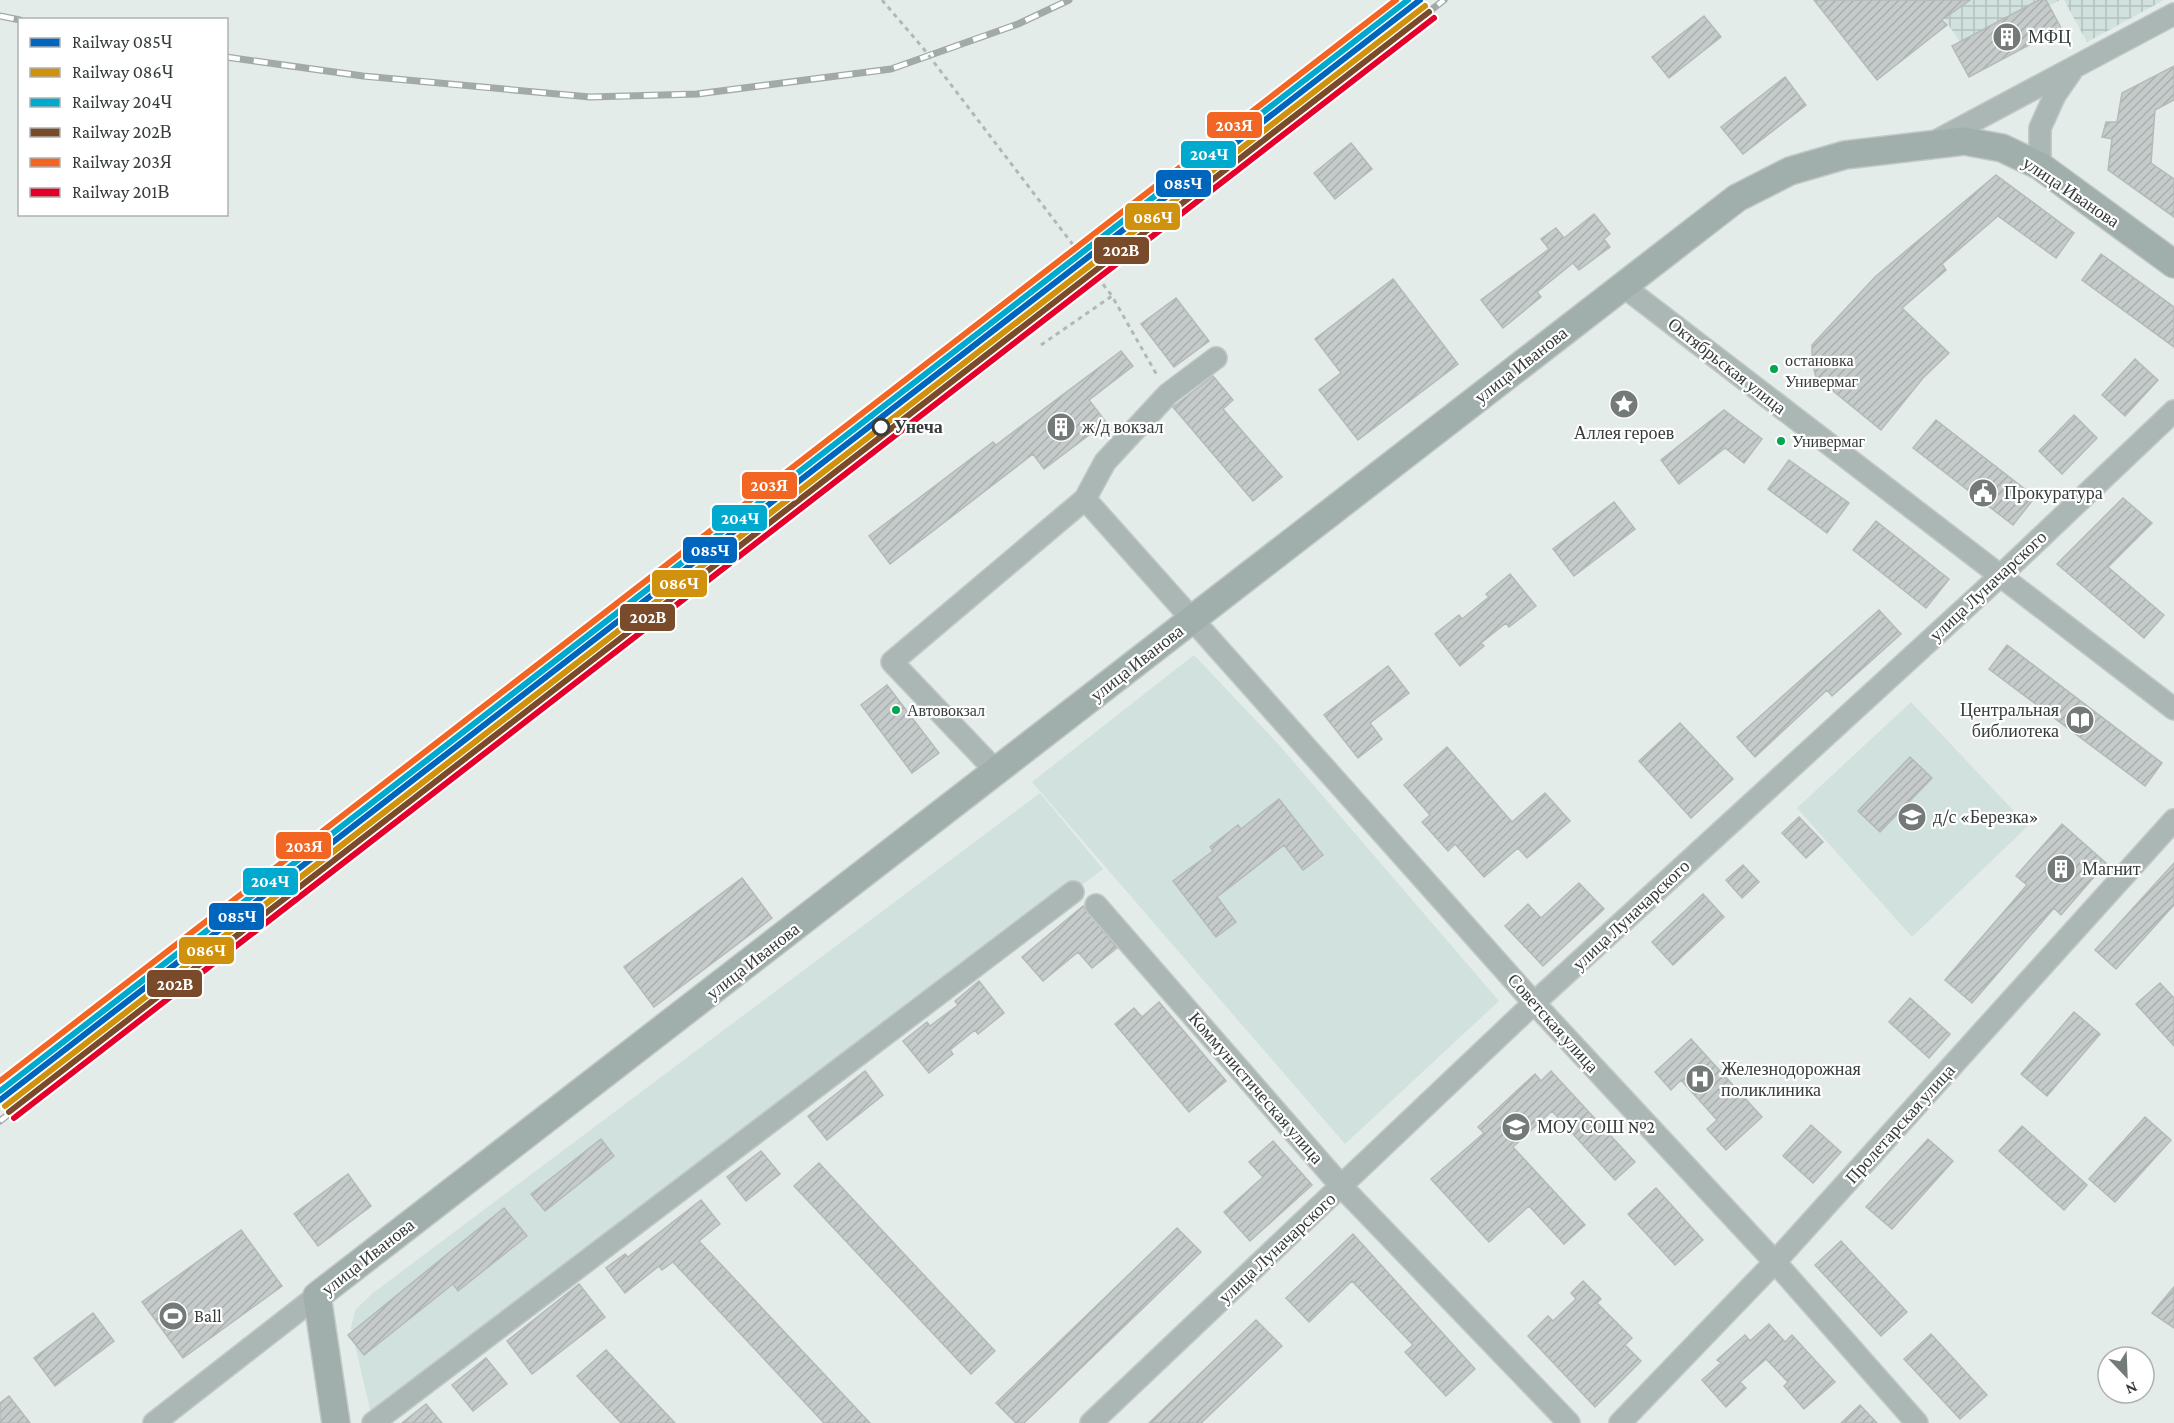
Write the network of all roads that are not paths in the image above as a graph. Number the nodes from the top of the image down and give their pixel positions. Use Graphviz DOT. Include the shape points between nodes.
graph roads {
  1 [pos="2174,14"];
  2 [pos="2073,69"];
  3 [pos="1933,143"];
  4 [pos="2040,166"];
  5 [pos="2174,264"];
  6 [pos="1623,286"];
  7 [pos="1216,358"];
  8 [pos="2174,411"];
  9 [pos="1085,499"];
  10 [pos="1999,577"];
  11 [pos="1193,620"];
  12 [pos="2174,709"];
  13 [pos="997,772"];
  14 [pos="2174,820"];
  15 [pos="1073,892"];
  16 [pos="1096,905"];
  17 [pos="1534,1003"];
  18 [pos="1342,1188"];
  19 [pos="1774,1262"];
  20 [pos="317,1296"];
  21 [pos="154,1423"];
  22 [pos="336,1423"];
  23 [pos="373,1423"];
  24 [pos="1091,1423"];
  25 [pos="1569,1423"];
  26 [pos="1620,1423"];
  27 [pos="1917,1423"];
  1 -- 2 [label="street"];
  2 -- 3 [label="street"];
  2 -- 4 [label="street" via="2055,95 2040,128"];
  3 -- 4 [label="main road, улица Иванова" via="1964,141 2002,148"];
  3 -- 6 [label="main road, улица Иванова" via="1845,155 1790,171 1737,198"];
  4 -- 5 [label="main road, улица Иванова"];
  6 -- 10 [label="street, Октябрьская улица"];
  6 -- 11 [label="main road, улица Иванова"];
  7 -- 9 [label="street" via="1168,394 1105,462"];
  8 -- 10 [label="street, улица Луначарского"];
  9 -- 11 [label="street, Советская улица"];
  9 -- 13 [label="street" via="892,662"];
  10 -- 12 [label="street, Октябрьская улица"];
  10 -- 17 [label="street, улица Луначарского"];
  11 -- 13 [label="main road, улица Иванова"];
  11 -- 17 [label="street, Советская улица"];
  13 -- 20 [label="main road, улица Иванова"];
  14 -- 19 [label="street, Пролетарская улица"];
  15 -- 23 [label="street"];
  16 -- 18 [label="street, Коммунистическая улица"];
  17 -- 18 [label="street, улица Луначарского"];
  17 -- 19 [label="street, Советская улица"];
  18 -- 24 [label="street, улица Луначарского"];
  18 -- 25 [label="street, Коммунистическая улица"];
  19 -- 26 [label="street, Пролетарская улица"];
  19 -- 27 [label="street, Советская улица"];
  20 -- 21 [label="street, улица Иванова"];
  20 -- 22 [label="main road"];
}
